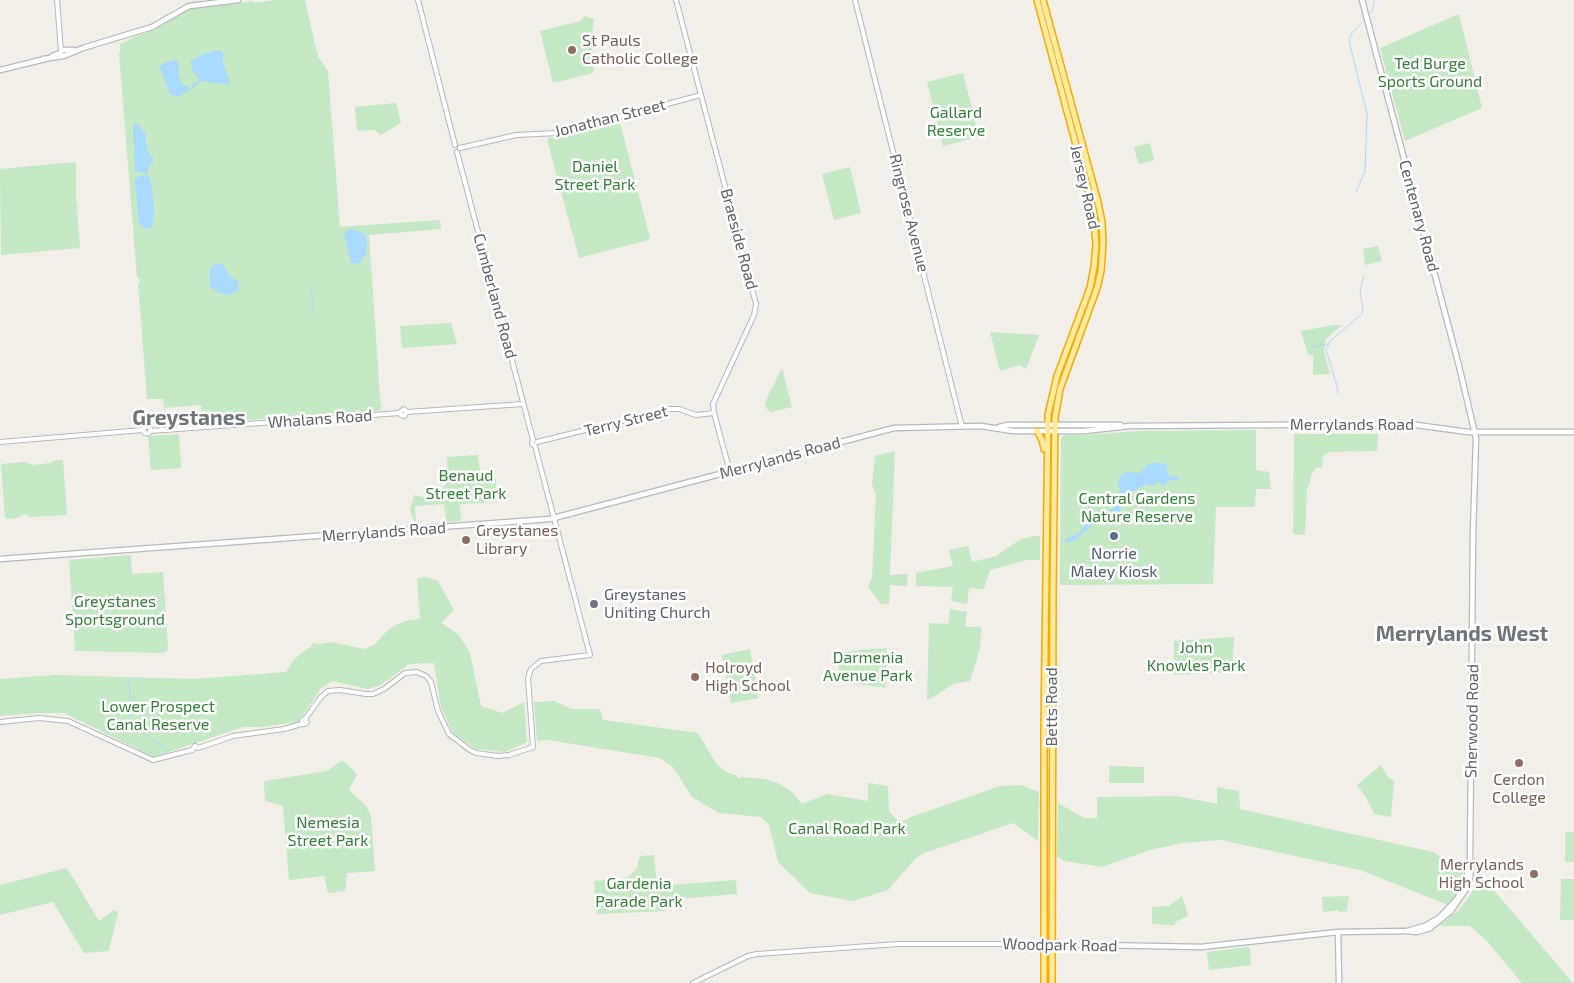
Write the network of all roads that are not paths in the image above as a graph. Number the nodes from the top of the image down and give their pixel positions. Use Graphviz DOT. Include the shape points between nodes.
graph roads {
  1 [pos="57,0"];
  2 [pos="238,0"];
  3 [pos="418,0"];
  4 [pos="676,0"];
  5 [pos="855,0"];
  6 [pos="1037,0"];
  7 [pos="1043,0"];
  8 [pos="1362,0"];
  9 [pos="63,53"];
  10 [pos="0,70"];
  11 [pos="701,95"];
  12 [pos="458,148"];
  13 [pos="523,404"];
  14 [pos="714,413"];
  15 [pos="962,427"];
  16 [pos="996,428"];
  17 [pos="1047,428"];
  18 [pos="1055,428"];
  19 [pos="1038,431"];
  20 [pos="1475,432"];
  21 [pos="1574,432"];
  22 [pos="0,442"];
  23 [pos="535,443"];
  24 [pos="1047,456"];
  25 [pos="730,472"];
  26 [pos="554,519"];
  27 [pos="0,559"];
  28 [pos="0,722"];
  29 [pos="1463,893"];
  30 [pos="1431,923"];
  31 [pos="1406,931"];
  32 [pos="1338,932"];
  33 [pos="1045,944"];
  34 [pos="1052,944"];
  35 [pos="693,983"];
  36 [pos="1044,983"];
  37 [pos="1052,983"];
  38 [pos="1339,983"];
  1 -- 9 [label="street"];
  2 -- 9 [label="main road" via="189,6 152,28"];
  3 -- 12 [label="street, Cumberland Road"];
  4 -- 11 [label="street, Braeside Road"];
  5 -- 15 [label="street, Ringrose Avenue"];
  6 -- 17 [label="highway, Jersey Road" via="1091,202 1096,239 1090,288 1054,385"];
  7 -- 18 [label="highway, Jersey Road" via="1098,202 1103,244 1097,288 1060,389"];
  8 -- 20 [label="main road, Centenary Road"];
  9 -- 10 [label="main road"];
  11 -- 12 [label="street, Jonathan Street" via="558,133 516,135"];
  11 -- 14 [label="street, Braeside Road" via="756,306 715,398"];
  12 -- 13 [label="street, Cumberland Road"];
  13 -- 22 [label="street, Whalans Road" via="407,412 403,416 400,413 150,431 147,427 143,430"];
  13 -- 23 [label="street, Cumberland Road"];
  14 -- 23 [label="street, Terry Street" via="698,415 671,409"];
  14 -- 25 [label="street, Braeside Road"];
  15 -- 16 [label="main road, Merrylands Road"];
  15 -- 25 [label="main road, Merrylands Road" via="894,428"];
  16 -- 17 [label="main road, Merrylands Road" via="1008,425"];
  16 -- 19 [label="main road, Merrylands Road"];
  17 -- 18 [label="main road, Merrylands Road"];
  17 -- 19 [label="main road, Merrylands Road"];
  17 -- 24 [label="highway, Betts Road"];
  18 -- 20 [label="main road, Merrylands Road" via="1416,425"];
  18 -- 34 [label="highway, Betts Road"];
  19 -- 24 [label="highway"];
  20 -- 21 [label="main road, Merrylands Road"];
  20 -- 29 [label="main road, Sherwood Road" via="1471,874"];
  23 -- 26 [label="street, Cumberland Road"];
  24 -- 33 [label="highway, Betts Road"];
  25 -- 26 [label="main road, Merrylands Road"];
  26 -- 27 [label="main road, Merrylands Road"];
  26 -- 28 [label="street, Cumberland Road" via="590,655 544,661 532,667 528,678 533,747 498,756 470,750 449,734 438,710 431,682 417,672 405,673 373,694 328,691 306,719 306,724 233,736 198,748 196,752 192,750 153,760 68,721 39,718"];
  29 -- 30 [label="main road, Sherwood Road"];
  29 -- 31 [label="main road, Sherwood Road" via="1451,911 1434,926 1417,932"];
  30 -- 31 [label="main road, Woodpark Road"];
  31 -- 32 [label="main road, Woodpark Road"];
  32 -- 34 [label="main road, Woodpark Road" via="1201,947"];
  32 -- 38 [label="main road"];
  33 -- 34 [label="main road, Woodpark Road"];
  33 -- 35 [label="street, Woodpark Road" via="890,944 757,954"];
  33 -- 36 [label="highway, Betts Road"];
  34 -- 37 [label="highway, Betts Road"];
}
